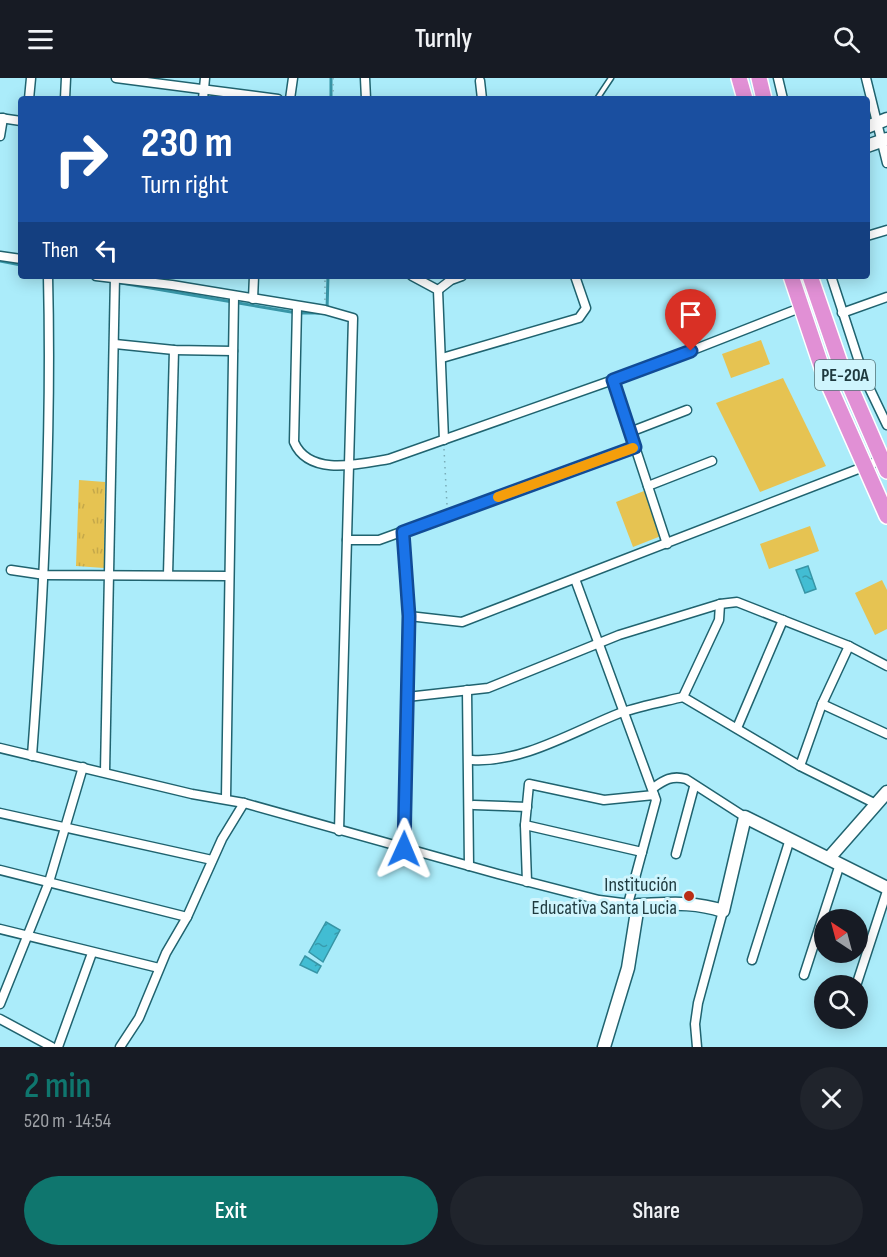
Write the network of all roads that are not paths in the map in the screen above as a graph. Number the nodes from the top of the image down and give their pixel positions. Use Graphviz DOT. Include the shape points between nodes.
graph roads {
  1 [pos="31,78"];
  2 [pos="66,78"];
  3 [pos="116,78"];
  4 [pos="206,78"];
  5 [pos="293,78"];
  6 [pos="365,78"];
  7 [pos="611,78"];
  8 [pos="740,78"];
  9 [pos="759,78"];
  10 [pos="778,78"];
  11 [pos="866,78"];
  12 [pos="480,81"];
  13 [pos="203,95"];
  14 [pos="29,96"];
  15 [pos="65,96"];
  16 [pos="222,96"];
  17 [pos="290,96"];
  18 [pos="366,96"];
  19 [pos="482,96"];
  20 [pos="599,96"];
  21 [pos="744,96"];
  22 [pos="763,96"];
  23 [pos="782,96"];
  24 [pos="2,118"];
  25 [pos="18,121"];
  26 [pos="877,123"];
  27 [pos="0,136"];
  28 [pos="884,140"];
  29 [pos="887,163"];
  30 [pos="887,230"];
  31 [pos="870,235"];
  32 [pos="0,256"];
  33 [pos="18,259"];
  34 [pos="48,279"];
  35 [pos="115,279"];
  36 [pos="128,279"];
  37 [pos="254,279"];
  38 [pos="418,279"];
  39 [pos="454,279"];
  40 [pos="576,279"];
  41 [pos="792,279"];
  42 [pos="811,279"];
  43 [pos="832,279"];
  44 [pos="438,290"];
  45 [pos="234,296"];
  46 [pos="887,297"];
  47 [pos="253,299"];
  48 [pos="297,307"];
  49 [pos="800,308"];
  50 [pos="842,313"];
  51 [pos="115,344"];
  52 [pos="174,350"];
  53 [pos="233,351"];
  54 [pos="442,358"];
  55 [pos="613,380"];
  56 [pos="687,410"];
  57 [pos="887,425"];
  58 [pos="630,432"];
  59 [pos="444,440"];
  60 [pos="635,447"];
  61 [pos="712,461"];
  62 [pos="885,462"];
  63 [pos="349,465"];
  64 [pos="866,467"];
  65 [pos="648,486"];
  66 [pos="887,516"];
  67 [pos="403,532"];
  68 [pos="347,540"];
  69 [pos="667,544"];
  70 [pos="11,570"];
  71 [pos="45,575"];
  72 [pos="110,575"];
  73 [pos="168,575"];
  74 [pos="228,576"];
  75 [pos="575,579"];
  76 [pos="720,604"];
  77 [pos="409,616"];
  78 [pos="783,620"];
  79 [pos="599,643"];
  80 [pos="849,646"];
  81 [pos="887,666"];
  82 [pos="467,690"];
  83 [pos="407,697"];
  84 [pos="682,697"];
  85 [pos="822,704"];
  86 [pos="623,712"];
  87 [pos="737,728"];
  88 [pos="887,734"];
  89 [pos="0,748"];
  90 [pos="32,756"];
  91 [pos="472,760"];
  92 [pos="800,766"];
  93 [pos="83,767"];
  94 [pos="105,772"];
  95 [pos="694,787"];
  96 [pos="654,792"];
  97 [pos="887,792"];
  98 [pos="226,798"];
  99 [pos="244,803"];
  100 [pos="876,804"];
  101 [pos="474,805"];
  102 [pos="527,807"];
  103 [pos="0,813"];
  104 [pos="745,817"];
  105 [pos="525,825"];
  106 [pos="66,828"];
  107 [pos="339,831"];
  108 [pos="790,839"];
  109 [pos="404,849"];
  110 [pos="642,852"];
  111 [pos="676,854"];
  112 [pos="212,860"];
  113 [pos="834,861"];
  114 [pos="469,866"];
  115 [pos="0,870"];
  116 [pos="49,882"];
  117 [pos="527,882"];
  118 [pos="887,890"];
  119 [pos="633,904"];
  120 [pos="723,910"];
  121 [pos="187,916"];
  122 [pos="0,929"];
  123 [pos="27,937"];
  124 [pos="92,953"];
  125 [pos="752,960"];
  126 [pos="159,968"];
  127 [pos="804,975"];
  128 [pos="860,975"];
  129 [pos="0,1004"];
  130 [pos="0,1019"];
  131 [pos="52,1047"];
  132 [pos="58,1047"];
  133 [pos="120,1047"];
  134 [pos="604,1047"];
  135 [pos="697,1047"];
  1 -- 14 [label="street"];
  2 -- 15 [label="street"];
  3 -- 13 [label="street"];
  4 -- 13 [label="street"];
  5 -- 17 [label="street"];
  6 -- 18 [label="street"];
  7 -- 20 [label="lane"];
  8 -- 21 [label="highway"];
  9 -- 22 [label="highway"];
  10 -- 23 [label="street"];
  11 -- 26 [label="street"];
  12 -- 19 [label="street"];
  13 -- 16 [label="street"];
  24 -- 25 [label="street"];
  24 -- 27 [label="street"];
  26 -- 28 [label="street"];
  28 -- 29 [label="street"];
  30 -- 31 [label="street"];
  32 -- 33 [label="street"];
  34 -- 71 [label="street" via="51,384"];
  35 -- 51 [label="street"];
  36 -- 45 [label="street"];
  37 -- 47 [label="street"];
  38 -- 44 [label="street"];
  39 -- 44 [label="street"];
  40 -- 54 [label="street" via="586,308 579,318"];
  41 -- 49 [label="highway, PE-20A"];
  42 -- 62 [label="highway, PE-20A" via="840,363"];
  43 -- 50 [label="street"];
  44 -- 54 [label="street"];
  45 -- 47 [label="street"];
  45 -- 53 [label="street"];
  46 -- 50 [label="street"];
  47 -- 48 [label="street"];
  48 -- 63 [label="street" via="294,442 299,454 309,461"];
  48 -- 63 [label="street" via="353,318"];
  49 -- 55 [label="street"];
  49 -- 64 [label="highway, PE-20A" via="824,374"];
  50 -- 57 [label="street" via="864,377"];
  51 -- 52 [label="street"];
  51 -- 72 [label="street"];
  52 -- 53 [label="street"];
  52 -- 73 [label="street"];
  53 -- 74 [label="street"];
  54 -- 59 [label="street"];
  55 -- 58 [label="street"];
  55 -- 59 [label="street"];
  56 -- 58 [label="street"];
  58 -- 60 [label="street"];
  59 -- 63 [label="street" via="389,459"];
  60 -- 65 [label="street"];
  60 -- 67 [label="street"];
  61 -- 65 [label="street"];
  62 -- 64 [label="street"];
  63 -- 68 [label="street"];
  64 -- 66 [label="highway, PE-20A"];
  64 -- 69 [label="street"];
  65 -- 69 [label="street"];
  67 -- 68 [label="street" via="380,540"];
  67 -- 77 [label="street"];
  68 -- 107 [label="street"];
  69 -- 75 [label="street"];
  70 -- 71 [label="street"];
  71 -- 72 [label="street"];
  71 -- 90 [label="street"];
  72 -- 73 [label="street"];
  72 -- 94 [label="street"];
  73 -- 74 [label="street"];
  74 -- 98 [label="street"];
  75 -- 77 [label="street" via="462,622"];
  75 -- 79 [label="street"];
  76 -- 78 [label="street" via="737,602"];
  76 -- 79 [label="street"];
  76 -- 84 [label="street" via="719,620"];
  77 -- 83 [label="street"];
  78 -- 80 [label="street"];
  78 -- 87 [label="street"];
  79 -- 82 [label="street" via="488,688"];
  79 -- 86 [label="street"];
  80 -- 81 [label="street"];
  80 -- 85 [label="street"];
  82 -- 83 [label="street"];
  82 -- 114 [label="street"];
  83 -- 109 [label="street"];
  84 -- 86 [label="street"];
  84 -- 87 [label="street"];
  85 -- 88 [label="street"];
  85 -- 92 [label="street"];
  86 -- 91 [label="street" via="513,756"];
  86 -- 96 [label="street"];
  87 -- 92 [label="street"];
  89 -- 90 [label="street"];
  90 -- 93 [label="street"];
  92 -- 100 [label="street"];
  93 -- 94 [label="street"];
  93 -- 106 [label="street"];
  94 -- 98 [label="street" via="192,794"];
  95 -- 96 [label="street" via="677,777 665,780"];
  95 -- 104 [label="street"];
  95 -- 111 [label="street"];
  96 -- 102 [label="street" via="604,800 529,784"];
  96 -- 110 [label="street" via="654,813"];
  97 -- 100 [label="street"];
  98 -- 99 [label="street"];
  99 -- 107 [label="street"];
  99 -- 112 [label="street"];
  100 -- 113 [label="street"];
  101 -- 102 [label="street"];
  102 -- 105 [label="street"];
  103 -- 106 [label="street"];
  104 -- 108 [label="street"];
  104 -- 120 [label="street"];
  105 -- 110 [label="street"];
  105 -- 117 [label="street"];
  106 -- 112 [label="street"];
  106 -- 116 [label="street"];
  107 -- 109 [label="street"];
  108 -- 113 [label="street"];
  108 -- 125 [label="street"];
  109 -- 114 [label="street"];
  110 -- 119 [label="street"];
  112 -- 121 [label="street"];
  113 -- 118 [label="street"];
  113 -- 127 [label="street"];
  114 -- 117 [label="street"];
  115 -- 116 [label="street"];
  116 -- 121 [label="street"];
  116 -- 123 [label="street"];
  117 -- 119 [label="street"];
  118 -- 128 [label="street"];
  119 -- 120 [label="street" via="701,903"];
  119 -- 134 [label="street" via="628,968"];
  120 -- 135 [label="street" via="698,1003"];
  121 -- 126 [label="street"];
  122 -- 123 [label="street"];
  123 -- 124 [label="street"];
  123 -- 129 [label="street"];
  124 -- 126 [label="street"];
  124 -- 132 [label="street"];
  126 -- 133 [label="street" via="139,1018"];
  130 -- 131 [label="street"];
}
